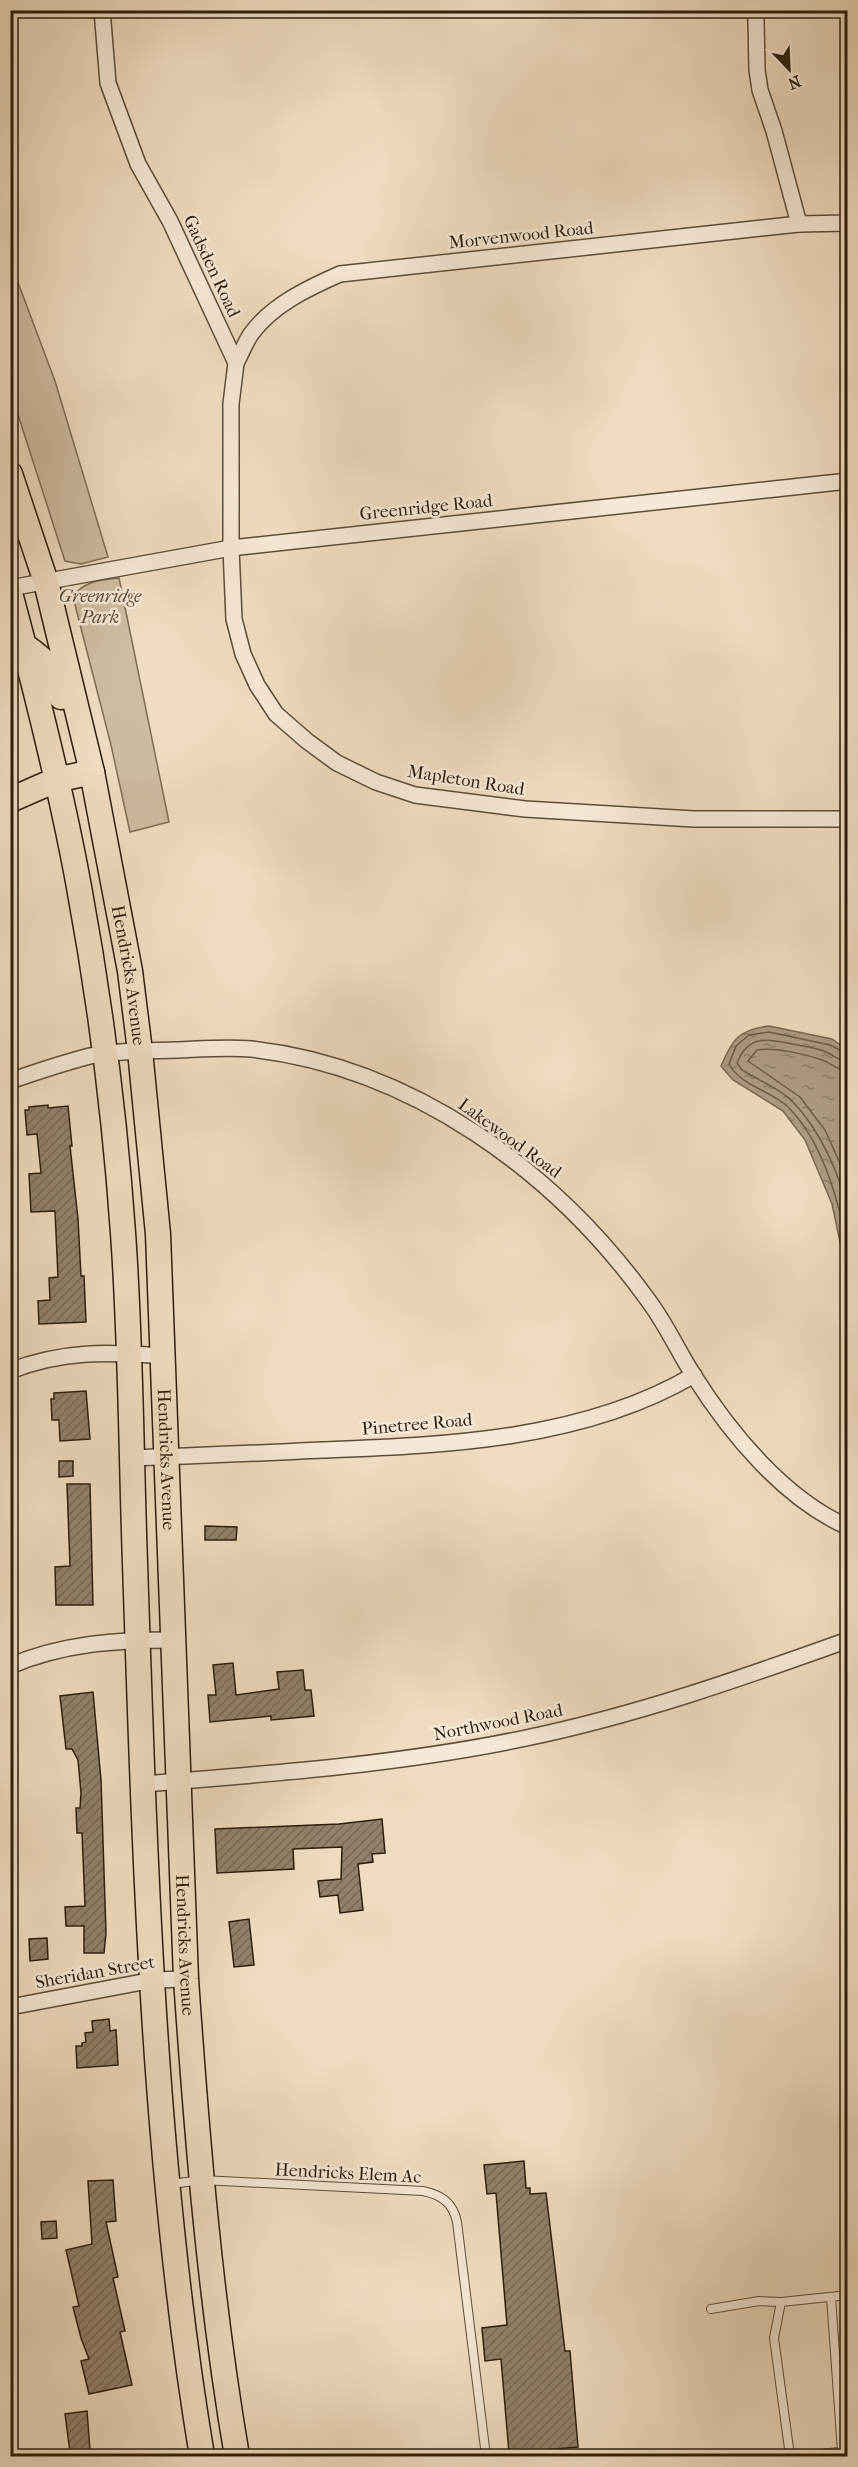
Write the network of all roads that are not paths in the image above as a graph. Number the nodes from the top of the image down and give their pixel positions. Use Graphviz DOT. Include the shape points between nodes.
graph roads {
  1 [pos="102,10"];
  2 [pos="756,20"];
  3 [pos="848,223"];
  4 [pos="799,224"];
  5 [pos="237,363"];
  6 [pos="10,474"];
  7 [pos="848,481"];
  8 [pos="231,548"];
  9 [pos="46,582"];
  10 [pos="10,588"];
  11 [pos="10,593"];
  12 [pos="17,647"];
  13 [pos="90,762"];
  14 [pos="56,780"];
  15 [pos="10,800"];
  16 [pos="848,819"];
  17 [pos="140,1051"];
  18 [pos="105,1054"];
  19 [pos="10,1081"];
  20 [pos="129,1354"];
  21 [pos="164,1356"];
  22 [pos="10,1371"];
  23 [pos="694,1375"];
  24 [pos="166,1457"];
  25 [pos="132,1458"];
  26 [pos="848,1527"];
  27 [pos="138,1640"];
  28 [pos="174,1640"];
  29 [pos="848,1640"];
  30 [pos="10,1666"];
  31 [pos="179,1781"];
  32 [pos="143,1784"];
  33 [pos="186,1979"];
  34 [pos="153,1980"];
  35 [pos="10,2007"];
  36 [pos="201,2180"];
  37 [pos="166,2184"];
  38 [pos="848,2295"];
  39 [pos="831,2297"];
  40 [pos="781,2302"];
  41 [pos="711,2309"];
  42 [pos="845,2451"];
  43 [pos="202,2457"];
  44 [pos="237,2457"];
  45 [pos="486,2457"];
  46 [pos="790,2457"];
  47 [pos="804,2457"];
  1 -- 5 [label="street, Gadsden Road" via="108,83 138,164 170,221"];
  2 -- 4 [label="street" via="760,90"];
  3 -- 4 [label="street, Morvenwood Road"];
  4 -- 5 [label="street, Morvenwood Road" via="340,274 314,285 276,310 252,334"];
  5 -- 8 [label="street" via="231,404"];
  6 -- 9 [label="main road, Hendricks Avenue"];
  7 -- 8 [label="street, Greenridge Road"];
  8 -- 9 [label="street, Greenridge Road"];
  8 -- 16 [label="street, Mapleton Road" via="234,619 243,654 257,685 276,714 307,741 337,763 376,782 415,795 525,809 694,819"];
  9 -- 10 [label="street, Greenridge Road"];
  9 -- 13 [label="main road, Hendricks Avenue"];
  11 -- 12 [label="main road, Hendricks Avenue"];
  12 -- 13 [label="main road" via="44,660 53,671 64,709"];
  12 -- 14 [label="main road, Hendricks Avenue"];
  13 -- 14 [label="main road"];
  13 -- 17 [label="main road, Hendricks Avenue" via="130,971"];
  14 -- 15 [label="main road"];
  14 -- 18 [label="main road, Hendricks Avenue" via="79,883"];
  17 -- 18 [label="street, Lakewood Road"];
  17 -- 21 [label="main road, Hendricks Avenue" via="159,1234"];
  17 -- 23 [label="street, Lakewood Road" via="229,1048 280,1053 318,1061 389,1086 445,1114 533,1176 588,1227 648,1299"];
  18 -- 19 [label="street, Lakewood Road"];
  18 -- 20 [label="main road, Hendricks Avenue" via="123,1234"];
  20 -- 21 [label="street"];
  20 -- 22 [label="street" via="60,1356"];
  20 -- 25 [label="main road, Hendricks Avenue"];
  21 -- 24 [label="main road, Hendricks Avenue"];
  23 -- 24 [label="street, Pinetree Road" via="633,1405 531,1432 395,1447"];
  23 -- 26 [label="street, Lakewood Road" via="718,1411 779,1481 810,1506"];
  24 -- 25 [label="street, Pinetree Road"];
  24 -- 28 [label="main road, Hendricks Avenue"];
  25 -- 27 [label="main road, Hendricks Avenue"];
  27 -- 28 [label="street"];
  27 -- 30 [label="street" via="51,1651"];
  27 -- 32 [label="main road, Hendricks Avenue"];
  28 -- 31 [label="main road, Hendricks Avenue"];
  29 -- 31 [label="street, Northwood Road" via="662,1704 527,1738 428,1756"];
  31 -- 32 [label="street, Northwood Road"];
  31 -- 33 [label="main road, Hendricks Avenue"];
  32 -- 34 [label="main road, Hendricks Avenue"];
  33 -- 34 [label="street, Sheridan Street"];
  33 -- 36 [label="main road, Hendricks Avenue"];
  34 -- 35 [label="street, Sheridan Street"];
  34 -- 37 [label="main road, Hendricks Avenue"];
  36 -- 37 [label="lane, Hendricks Elem Ac"];
  36 -- 44 [label="main road, Hendricks Avenue"];
  36 -- 45 [label="lane, Hendricks Elem Ac" via="423,2191 449,2203 457,2222"];
  37 -- 43 [label="main road, Hendricks Avenue"];
  38 -- 39 [label="lane"];
  39 -- 40 [label="lane"];
  39 -- 42 [label="lane"];
  40 -- 41 [label="lane" via="759,2301"];
  40 -- 46 [label="lane" via="774,2338"];
  42 -- 47 [label="lane"];
}
